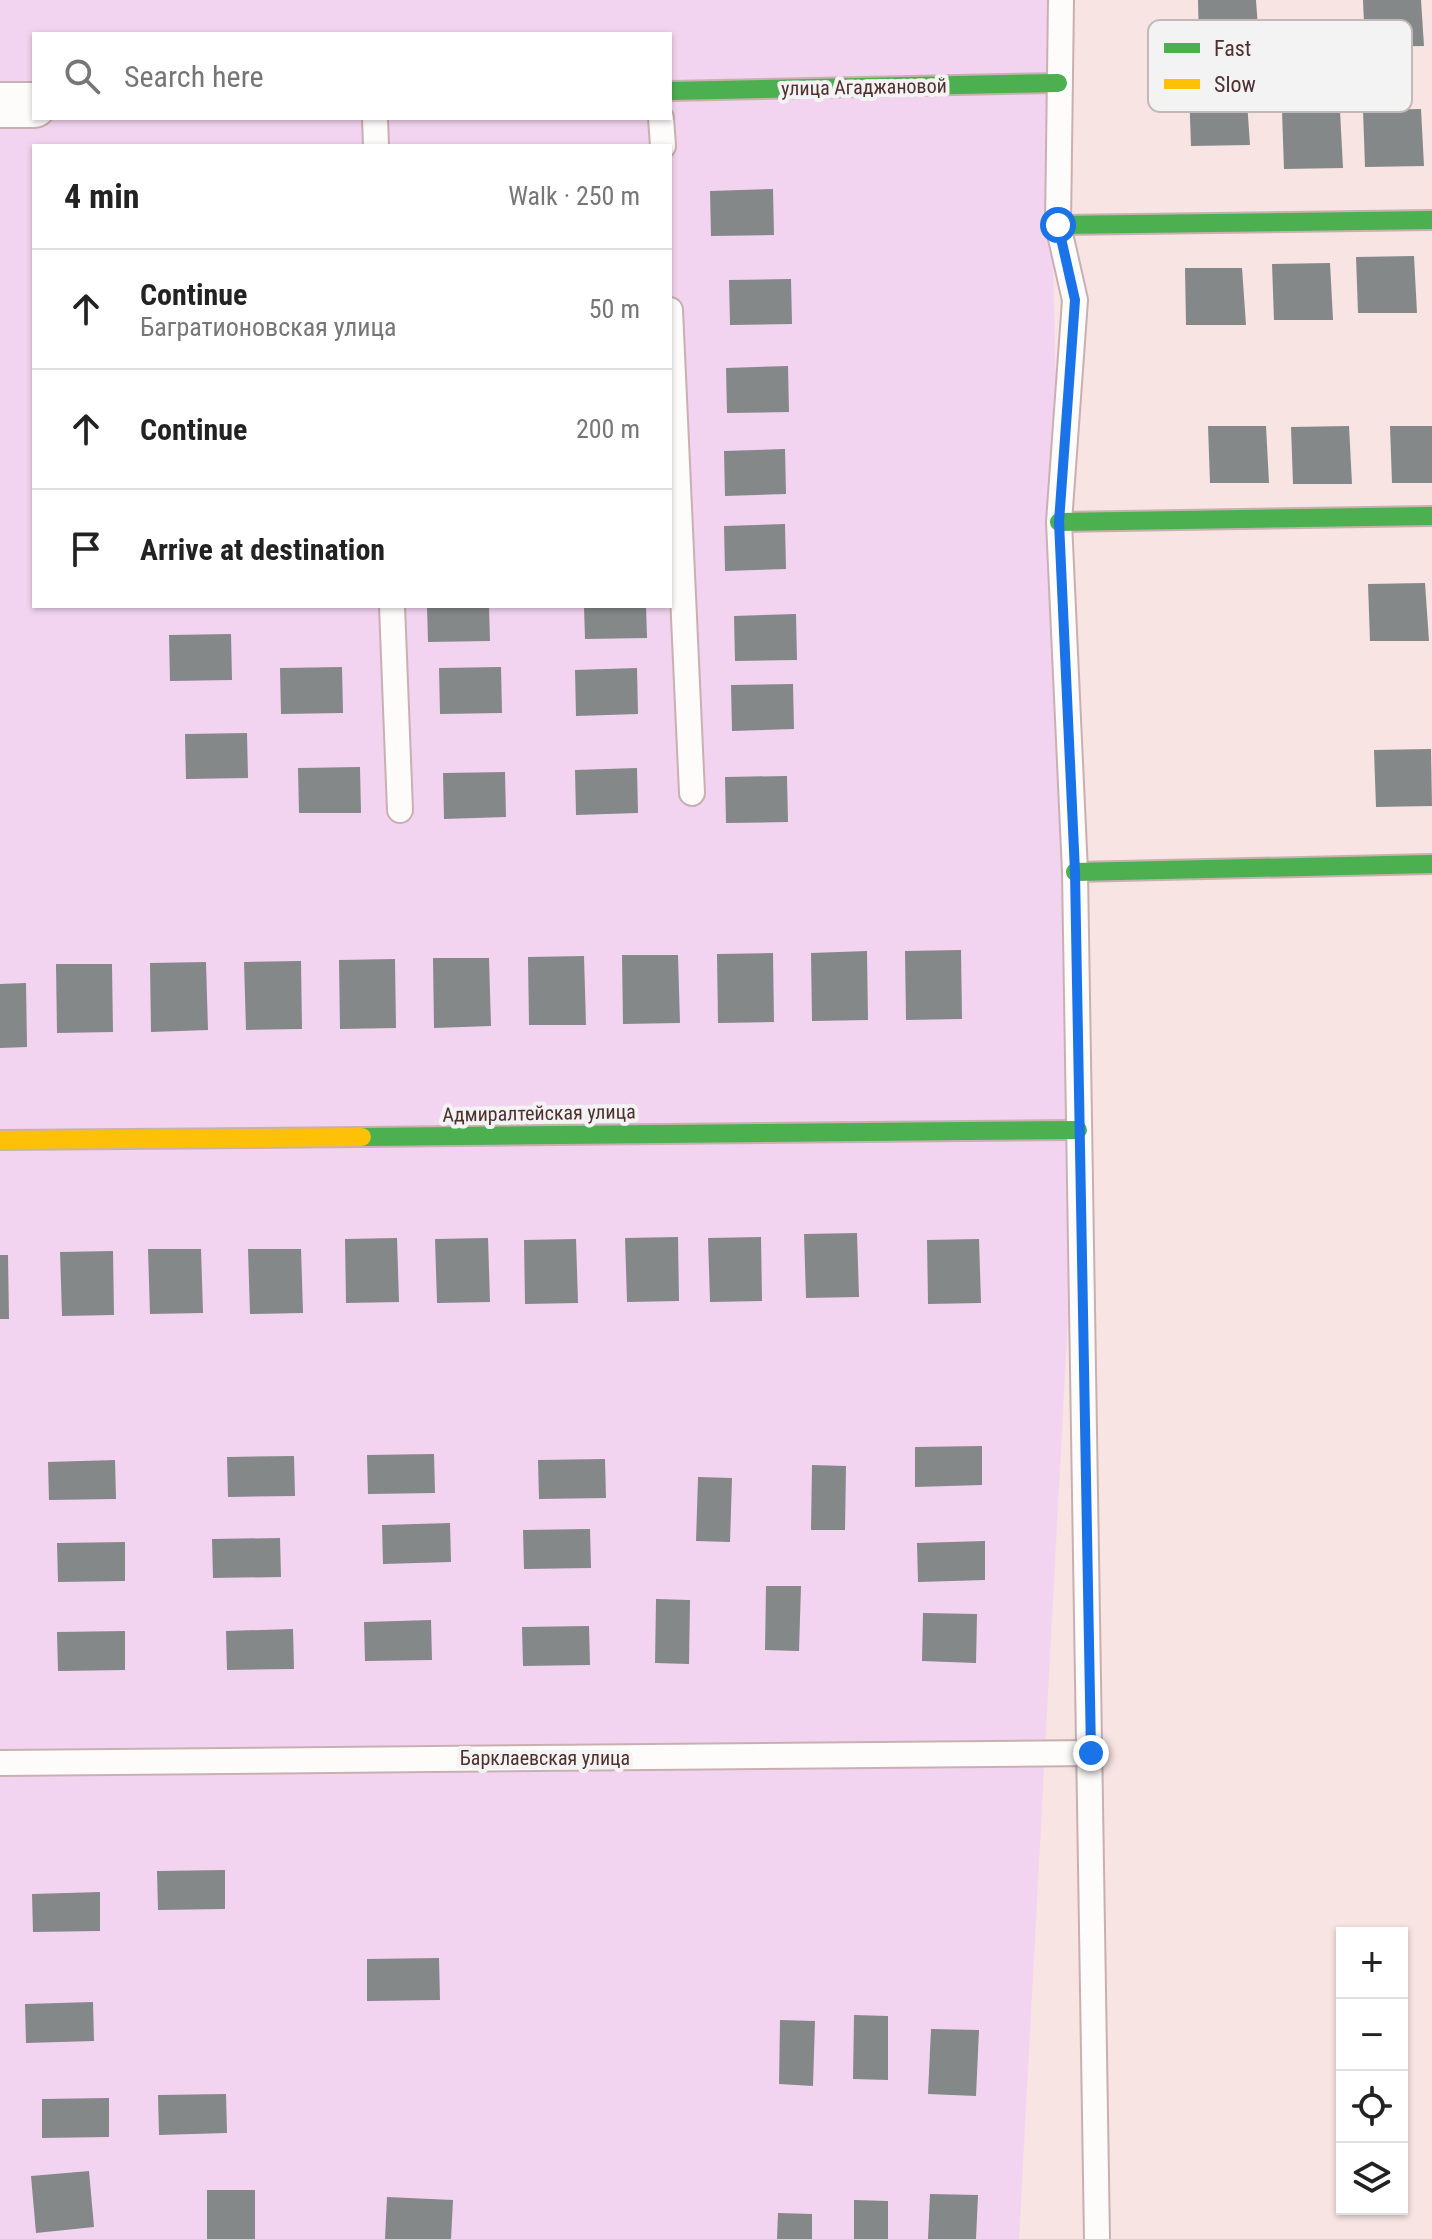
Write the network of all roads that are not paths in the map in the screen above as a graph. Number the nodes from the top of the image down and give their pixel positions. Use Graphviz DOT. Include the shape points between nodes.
graph roads {
  1 [pos="1061,0"];
  2 [pos="1058,83"];
  3 [pos="672,91"];
  4 [pos="0,105"];
  5 [pos="32,105"];
  6 [pos="375,120"];
  7 [pos="661,120"];
  8 [pos="376,144"];
  9 [pos="663,144"];
  10 [pos="1432,220"];
  11 [pos="1058,225"];
  12 [pos="672,354"];
  13 [pos="1432,516"];
  14 [pos="1059,522"];
  15 [pos="392,608"];
  16 [pos="692,793"];
  17 [pos="400,810"];
  18 [pos="1432,864"];
  19 [pos="1075,872"];
  20 [pos="1078,1130"];
  21 [pos="0,1140"];
  22 [pos="1091,1753"];
  23 [pos="0,1763"];
  24 [pos="1097,2239"];
  1 -- 2 [label="lane"];
  2 -- 3 [label="street, улица Агаджановой"];
  2 -- 11 [label="lane"];
  4 -- 5 [label="street"];
  6 -- 8 [label="lane"];
  7 -- 9 [label="lane"];
  10 -- 11 [label="street"];
  11 -- 14 [label="lane" via="1075,300"];
  12 -- 16 [label="lane"];
  13 -- 14 [label="street"];
  14 -- 19 [label="lane"];
  15 -- 17 [label="lane"];
  18 -- 19 [label="street"];
  19 -- 20 [label="lane"];
  20 -- 21 [label="street, Адмиралтейская улица"];
  20 -- 22 [label="lane"];
  22 -- 23 [label="lane, Барклаевская улица"];
  22 -- 24 [label="lane"];
}
